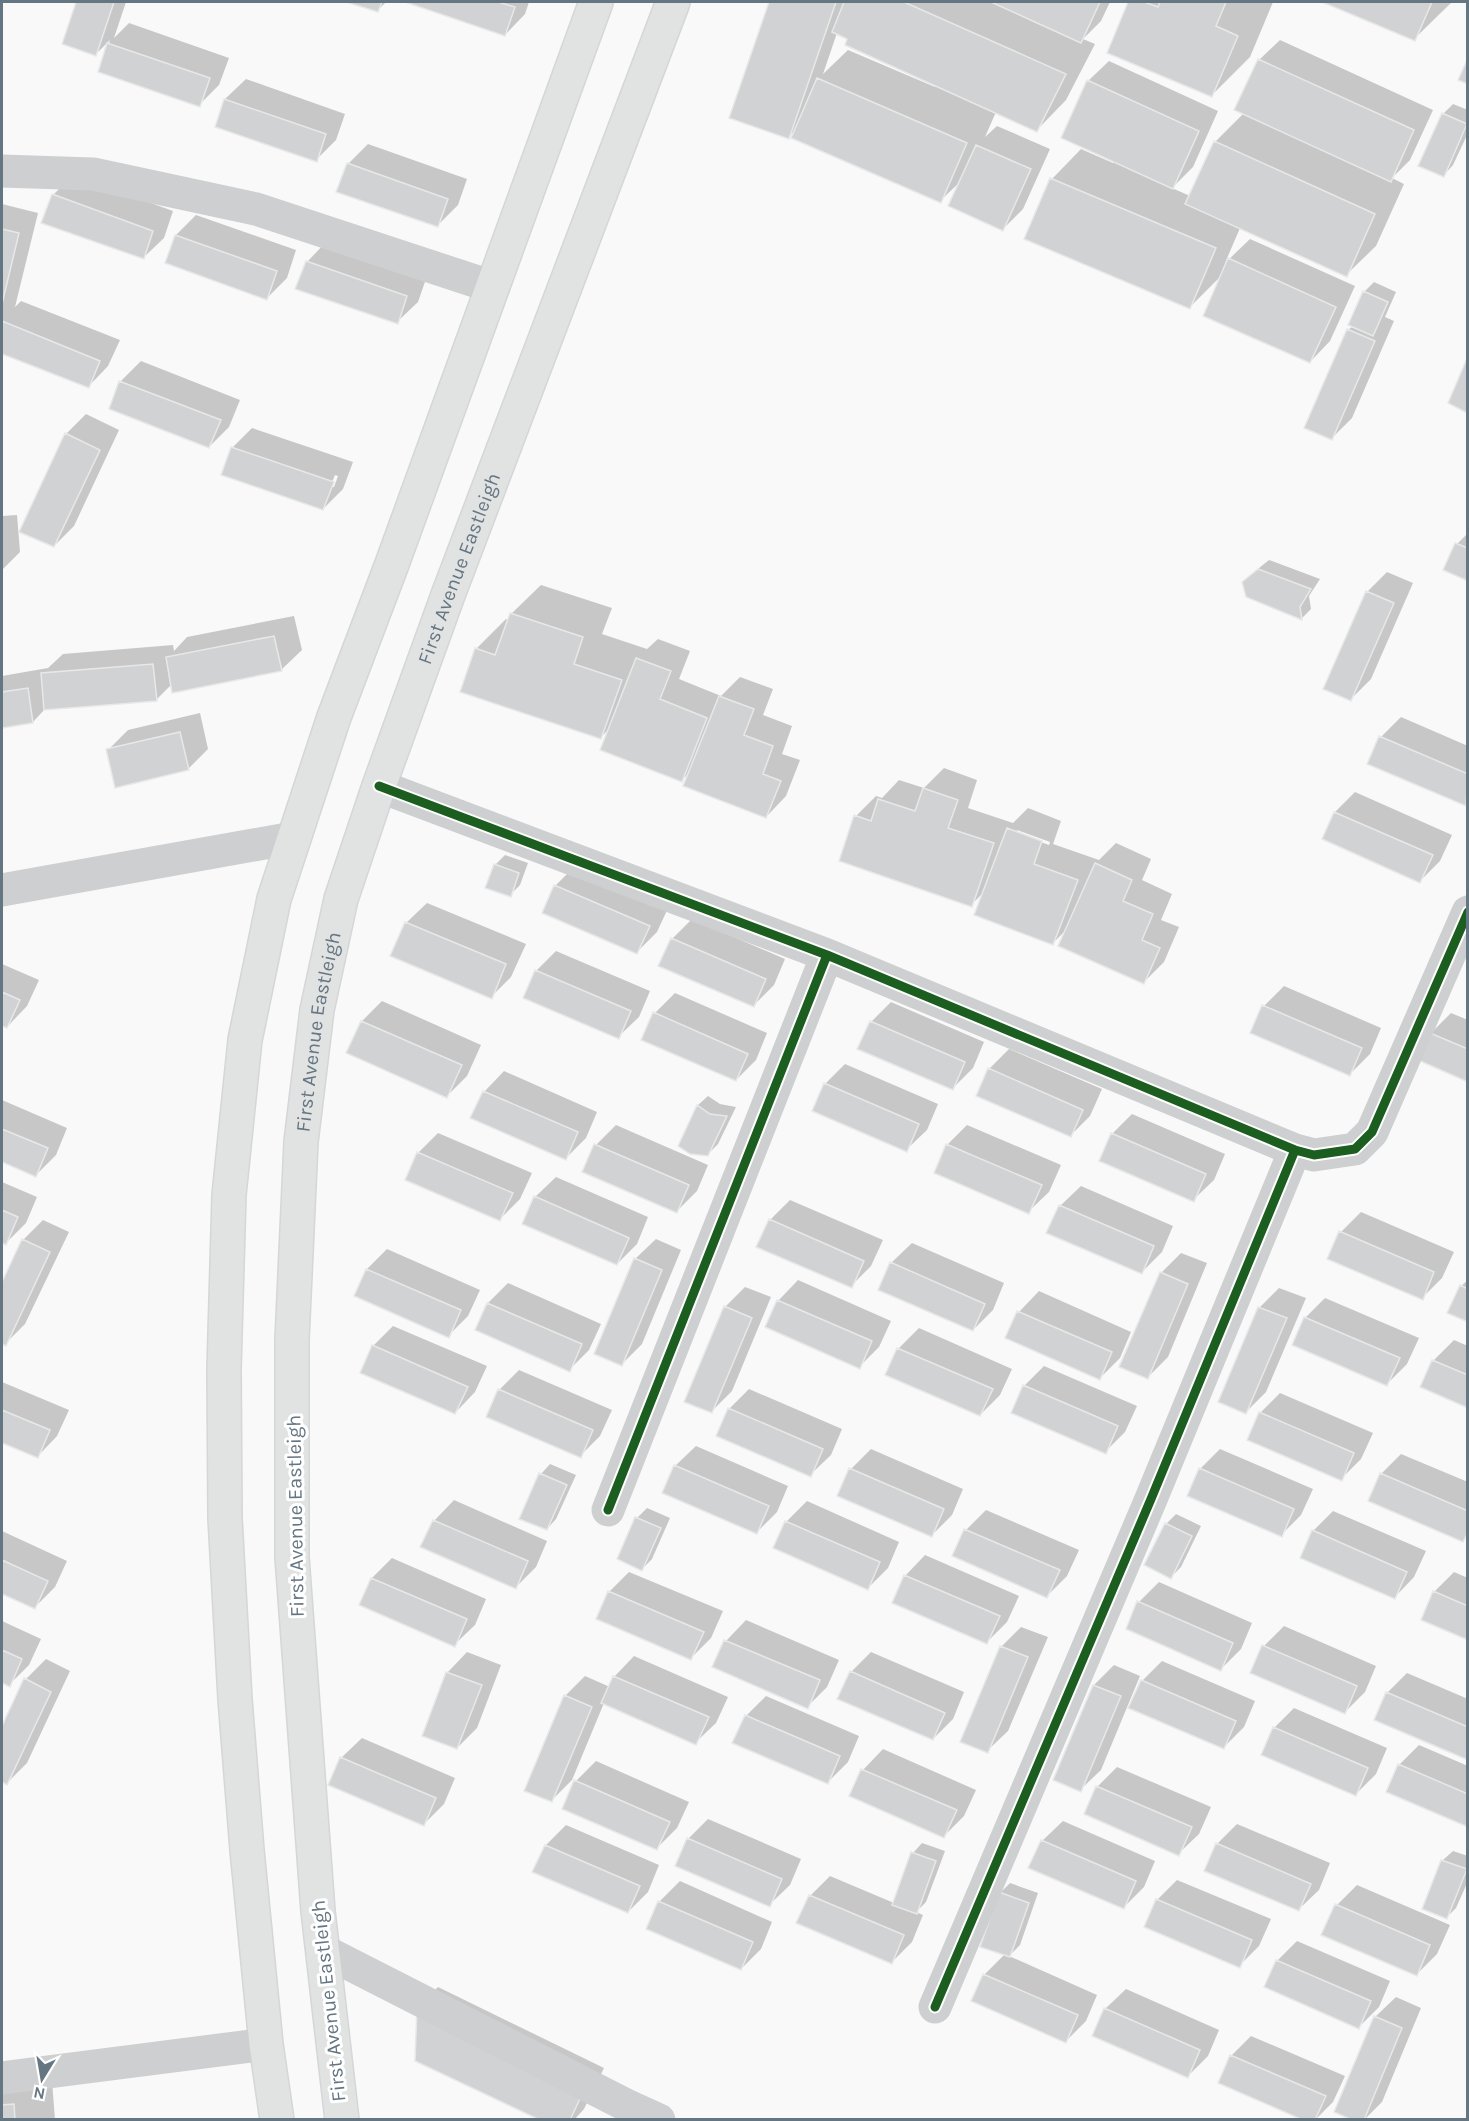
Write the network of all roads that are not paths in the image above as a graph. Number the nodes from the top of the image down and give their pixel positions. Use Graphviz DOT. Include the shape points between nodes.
graph roads {
  1 [pos="596,2"];
  2 [pos="673,2"];
  3 [pos="2,171"];
  4 [pos="493,287"];
  5 [pos="379,786"];
  6 [pos="293,838"];
  7 [pos="2,890"];
  8 [pos="1467,912"];
  9 [pos="827,955"];
  10 [pos="1296,1150"];
  11 [pos="608,1510"];
  12 [pos="322,1950"];
  13 [pos="935,2007"];
  14 [pos="266,2044"];
  15 [pos="2,2078"];
  16 [pos="277,2120"];
  17 [pos="342,2120"];
  18 [pos="659,2120"];
  1 -- 4 [label="main road"];
  2 -- 5 [label="main road, First Avenue Eastleigh" via="447,595"];
  3 -- 4 [label="street" via="93,174 256,209"];
  4 -- 6 [label="main road"];
  5 -- 9 [label="street"];
  5 -- 12 [label="main road, First Avenue Eastleigh" via="341,899 317,1010 300,1154 292,1340 292,1557"];
  6 -- 7 [label="street"];
  6 -- 14 [label="main road" via="274,899 245,1040 230,1195 224,1369 225,1518 234,1699"];
  8 -- 10 [label="street" via="1372,1132 1355,1149 1314,1155"];
  9 -- 10 [label="street"];
  9 -- 11 [label="street"];
  10 -- 13 [label="street"];
  12 -- 17 [label="main road, First Avenue Eastleigh"];
  12 -- 18 [label="street"];
  14 -- 15 [label="street"];
  14 -- 16 [label="main road"];
}
